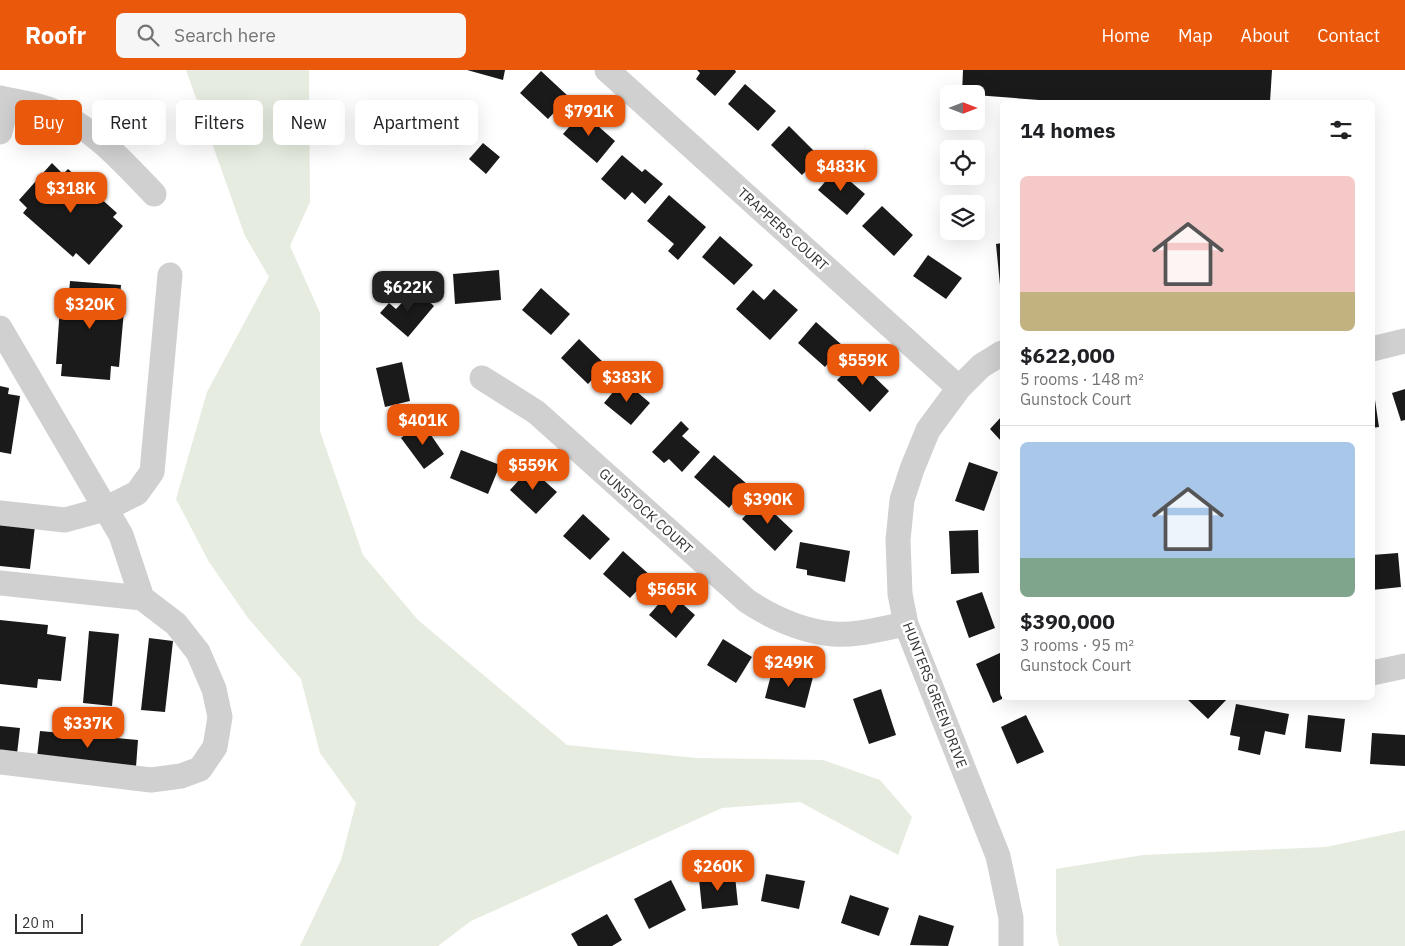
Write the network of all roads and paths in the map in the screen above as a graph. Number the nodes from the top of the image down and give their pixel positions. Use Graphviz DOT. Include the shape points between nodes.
graph roads {
  1 [pos="607,70"];
  2 [pos="4,99"];
  3 [pos="0,132"];
  4 [pos="154,194"];
  5 [pos="170,275"];
  6 [pos="0,328"];
  7 [pos="1405,341"];
  8 [pos="1375,348"];
  9 [pos="1000,354"];
  10 [pos="482,378"];
  11 [pos="958,388"];
  12 [pos="105,509"];
  13 [pos="0,513"];
  14 [pos="0,583"];
  15 [pos="142,598"];
  16 [pos="906,624"];
  17 [pos="1405,666"];
  18 [pos="1375,672"];
  19 [pos="0,762"];
  20 [pos="1011,946"];
  1 -- 11 [label="street, TRAPPERS COURT"];
  2 -- 3 [label="street"];
  2 -- 4 [label="street" via="52,110 89,130"];
  5 -- 12 [label="street" via="152,472 137,493"];
  6 -- 12 [label="street"];
  7 -- 8 [label="street"];
  9 -- 11 [label="street, HUNTERS GREEN DRIVE" via="981,366"];
  10 -- 16 [label="street, GUNSTOCK COURT" via="536,412 747,601 772,617 797,627 834,634"];
  11 -- 16 [label="street, HUNTERS GREEN DRIVE" via="928,430 902,500 898,540 900,594"];
  12 -- 13 [label="street" via="65,520"];
  12 -- 15 [label="street" via="121,536"];
  14 -- 15 [label="street"];
  15 -- 19 [label="street" via="176,624 198,652 214,689 220,717 215,747 200,769 181,776 151,780"];
  16 -- 20 [label="street, HUNTERS GREEN DRIVE" via="998,856 1011,918"];
  17 -- 18 [label="street"];
}
